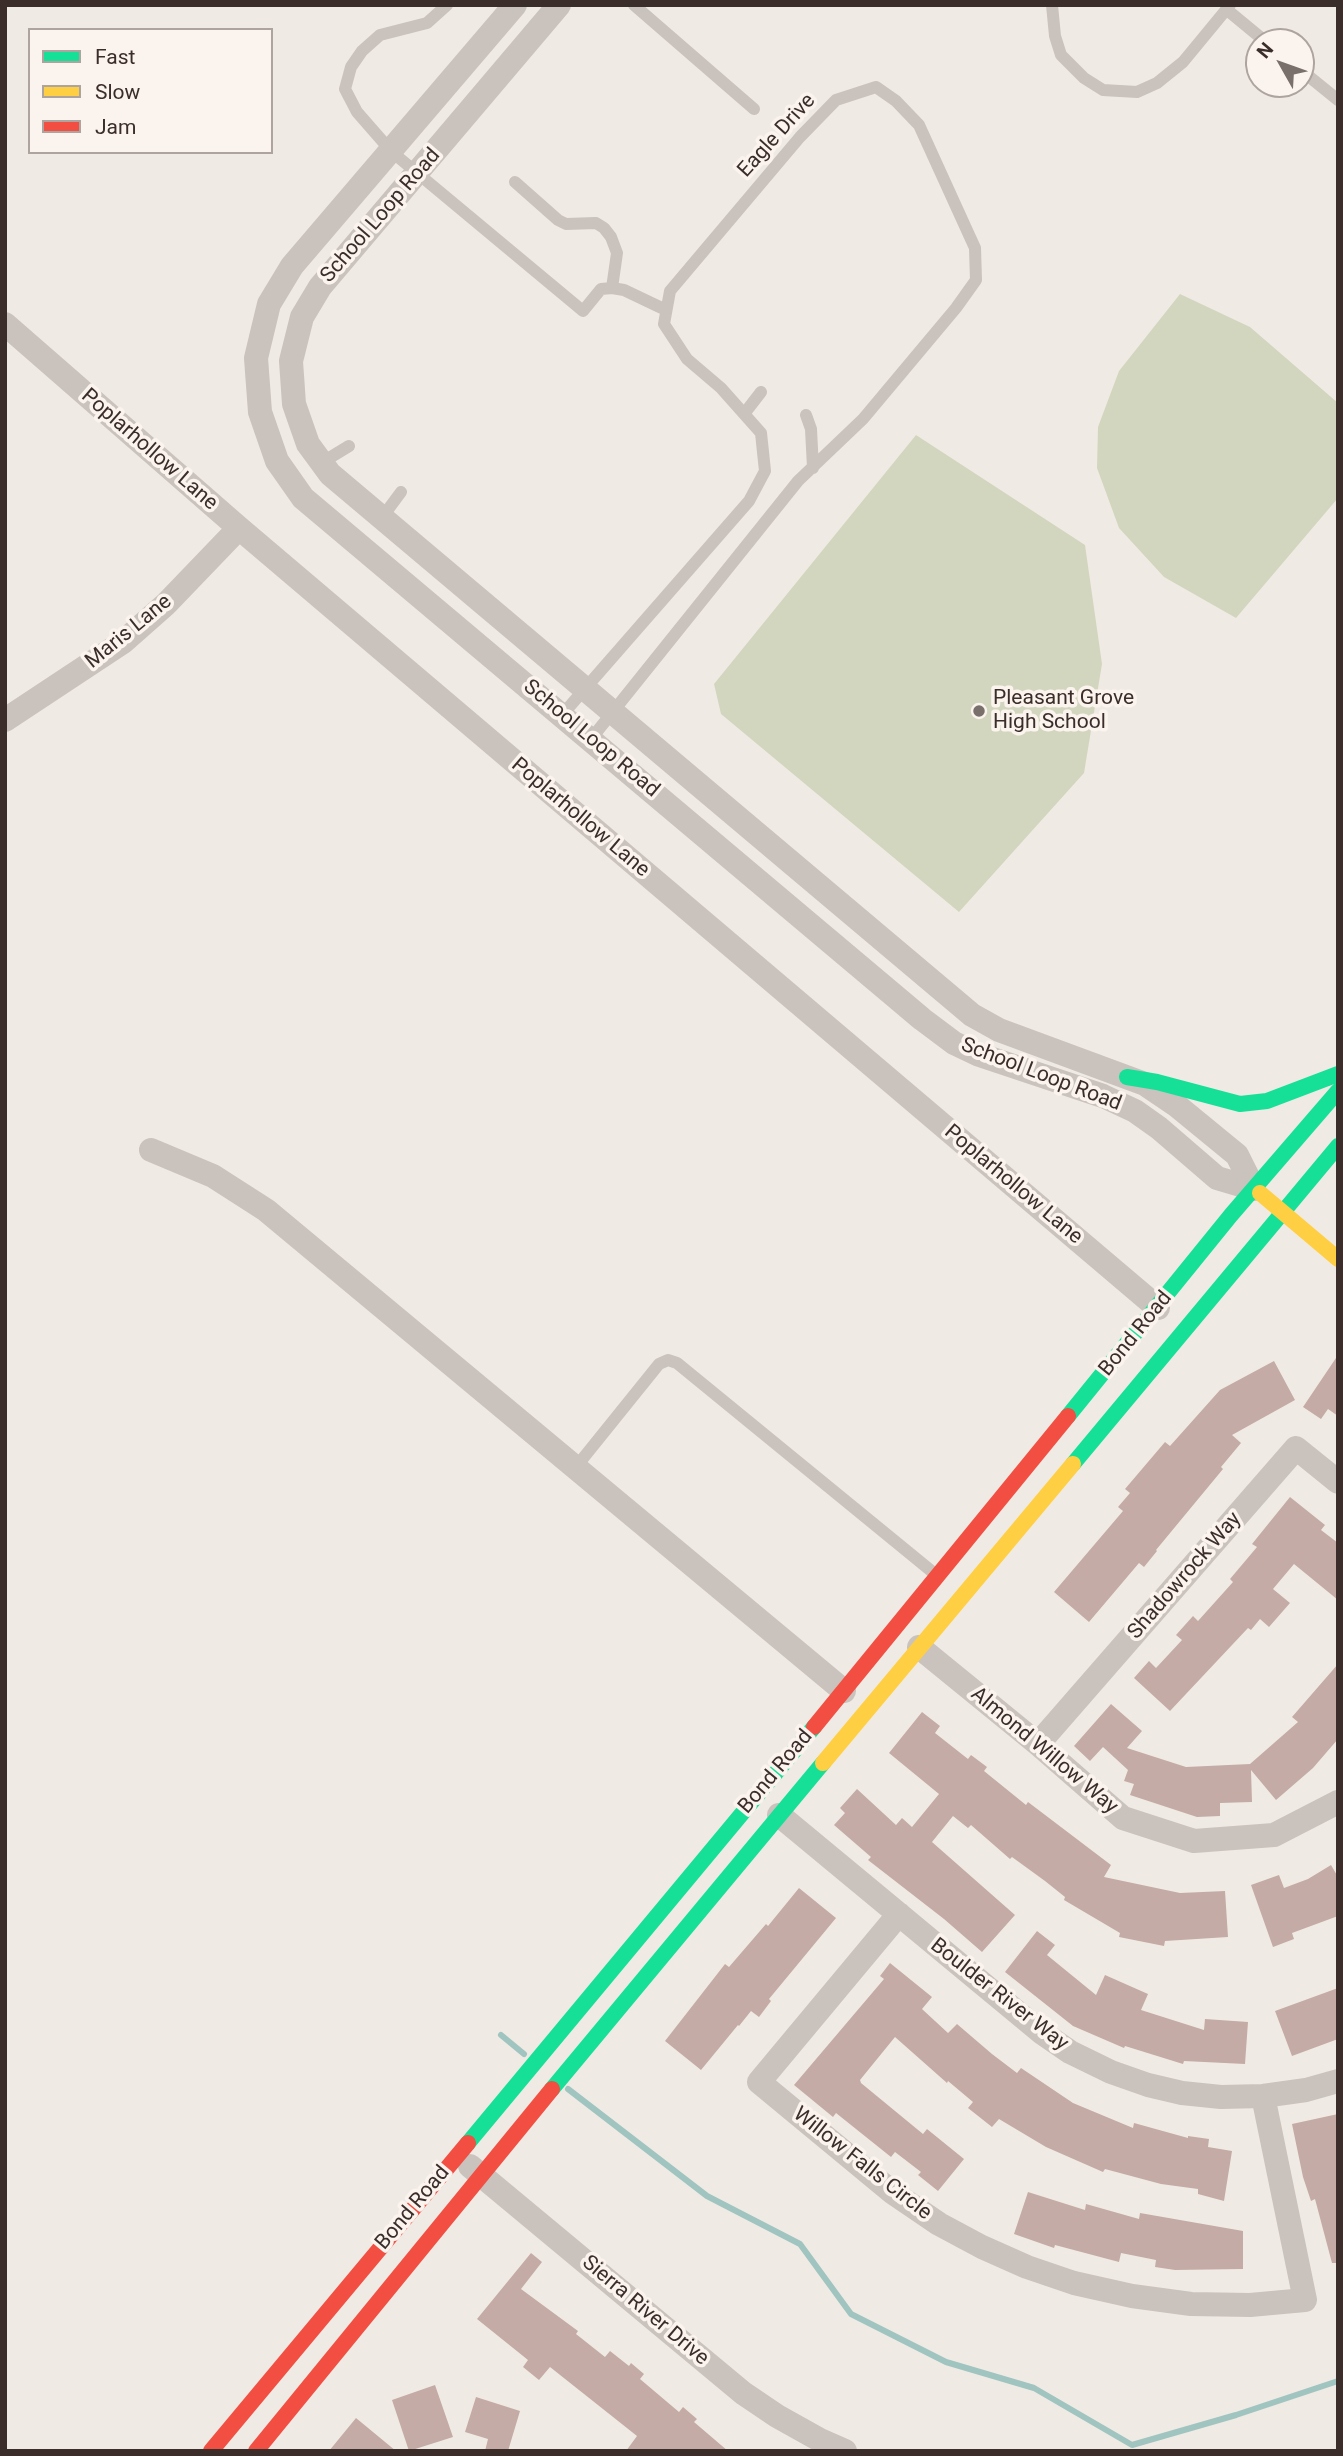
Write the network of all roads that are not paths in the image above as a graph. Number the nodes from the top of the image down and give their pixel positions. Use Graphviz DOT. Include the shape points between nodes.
graph roads {
  1 [pos="447,5"];
  2 [pos="515,5"];
  3 [pos="559,5"];
  4 [pos="634,5"];
  5 [pos="1052,5"];
  6 [pos="1228,7"];
  7 [pos="1251,28"];
  8 [pos="1315,81"];
  9 [pos="1338,100"];
  10 [pos="754,109"];
  11 [pos="392,152"];
  12 [pos="418,174"];
  13 [pos="514,182"];
  14 [pos="612,288"];
  15 [pos="666,310"];
  16 [pos="5,324"];
  17 [pos="761,392"];
  18 [pos="744,414"];
  19 [pos="806,415"];
  20 [pos="349,446"];
  21 [pos="321,463"];
  22 [pos="813,468"];
  23 [pos="401,492"];
  24 [pos="381,519"];
  25 [pos="239,528"];
  26 [pos="584,688"];
  27 [pos="613,712"];
  28 [pos="562,715"];
  29 [pos="5,720"];
  30 [pos="591,739"];
  31 [pos="1338,1074"];
  32 [pos="1128,1077"];
  33 [pos="1338,1091"];
  34 [pos="1250,1103"];
  35 [pos="1221,1142"];
  36 [pos="1338,1146"];
  37 [pos="151,1150"];
  38 [pos="1254,1189"];
  39 [pos="1282,1212"];
  40 [pos="1338,1259"];
  41 [pos="1158,1308"];
  42 [pos="576,1466"];
  43 [pos="1338,1482"];
  44 [pos="938,1577"];
  45 [pos="881,1646"];
  46 [pos="919,1647"];
  47 [pos="844,1691"];
  48 [pos="1038,1744"];
  49 [pos="1338,1802"];
  50 [pos="779,1815"];
  51 [pos="899,1914"];
  52 [pos="1338,2081"];
  53 [pos="1262,2096"];
  54 [pos="457,2155"];
  55 [pos="481,2175"];
  56 [pos="295,2351"];
  57 [pos="211,2451"];
  58 [pos="231,2451"];
  59 [pos="256,2451"];
  60 [pos="845,2451"];
  1 -- 11 [label="lane" via="427,23 380,35 351,67 345,89 357,112"];
  2 -- 11 [label="street, School Loop Road"];
  3 -- 12 [label="street, School Loop Road"];
  4 -- 10 [label="lane"];
  5 -- 6 [label="lane" via="1061,55 1103,90 1137,92 1183,62"];
  6 -- 7 [label="lane"];
  8 -- 9 [label="lane"];
  11 -- 12 [label="lane"];
  11 -- 28 [label="street, School Loop Road" via="292,266 270,304 256,358 260,411 277,461 303,498"];
  12 -- 14 [label="lane" via="583,311 601,289"];
  12 -- 21 [label="street, School Loop Road" via="320,286 302,317 291,361 294,404 308,444"];
  13 -- 14 [label="lane" via="558,220 596,223 604,228 617,253"];
  14 -- 15 [label="lane"];
  15 -- 18 [label="lane" via="664,324 687,359"];
  15 -- 22 [label="lane, Eagle Drive" via="670,291 836,100 876,87 919,125 975,248 976,280 863,419"];
  16 -- 25 [label="street, Poplarhollow Lane"];
  17 -- 18 [label="lane"];
  18 -- 26 [label="lane" via="761,433 765,471 749,501"];
  19 -- 22 [label="lane"];
  20 -- 21 [label="lane"];
  21 -- 24 [label="street, School Loop Road"];
  22 -- 27 [label="lane, Eagle Drive" via="797,481"];
  23 -- 24 [label="lane"];
  24 -- 26 [label="street, School Loop Road"];
  25 -- 29 [label="street, Maris Lane" via="123,642"];
  25 -- 41 [label="street, Poplarhollow Lane"];
  26 -- 27 [label="street, School Loop Road"];
  26 -- 28 [label="lane"];
  27 -- 30 [label="lane, Eagle Drive"];
  27 -- 32 [label="street, School Loop Road" via="972,1015 999,1031"];
  28 -- 30 [label="street, School Loop Road"];
  30 -- 38 [label="street, School Loop Road" via="954,1043 1135,1111 1217,1178"];
  31 -- 34 [label="main road"];
  32 -- 34 [label="main road"];
  32 -- 35 [label="street, School Loop Road" via="1176,1105"];
  33 -- 38 [label="main road, Bond Road"];
  34 -- 35 [label="street"];
  35 -- 38 [label="street, School Loop Road" via="1237,1155"];
  36 -- 39 [label="main road, Bond Road"];
  37 -- 42 [label="street" via="213,1176 266,1210"];
  38 -- 39 [label="main road"];
  38 -- 41 [label="main road, Bond Road"];
  39 -- 40 [label="main road"];
  39 -- 46 [label="main road, Bond Road"];
  41 -- 44 [label="main road, Bond Road"];
  42 -- 44 [label="lane" via="659,1364 668,1360"];
  42 -- 47 [label="street"];
  43 -- 48 [label="street, Shadowrock Way" via="1296,1448"];
  44 -- 45 [label="main road, Bond Road"];
  45 -- 47 [label="main road, Bond Road"];
  45 -- 50 [label="main road" via="876,1672 780,1790"];
  46 -- 48 [label="street, Almond Willow Way"];
  46 -- 50 [label="main road, Bond Road"];
  47 -- 54 [label="main road, Bond Road"];
  48 -- 49 [label="street, Almond Willow Way" via="1123,1818 1194,1841 1275,1835"];
  50 -- 51 [label="street, Boulder River Way"];
  50 -- 55 [label="main road, Bond Road"];
  51 -- 53 [label="street, Boulder River Way" via="1041,2032 1080,2057 1111,2072 1182,2093"];
  51 -- 53 [label="street, Willow Falls Circle" via="759,2082 892,2192 982,2247 1051,2275 1132,2297 1191,2304 1305,2301"];
  52 -- 53 [label="street, Boulder River Way"];
  54 -- 55 [label="street, Sierra River Drive"];
  54 -- 56 [label="main road, Bond Road"];
  55 -- 59 [label="main road, Bond Road"];
  55 -- 60 [label="street, Sierra River Drive" via="743,2393"];
  56 -- 57 [label="main road, Bond Road"];
  56 -- 58 [label="main road" via="274,2400"];
}
